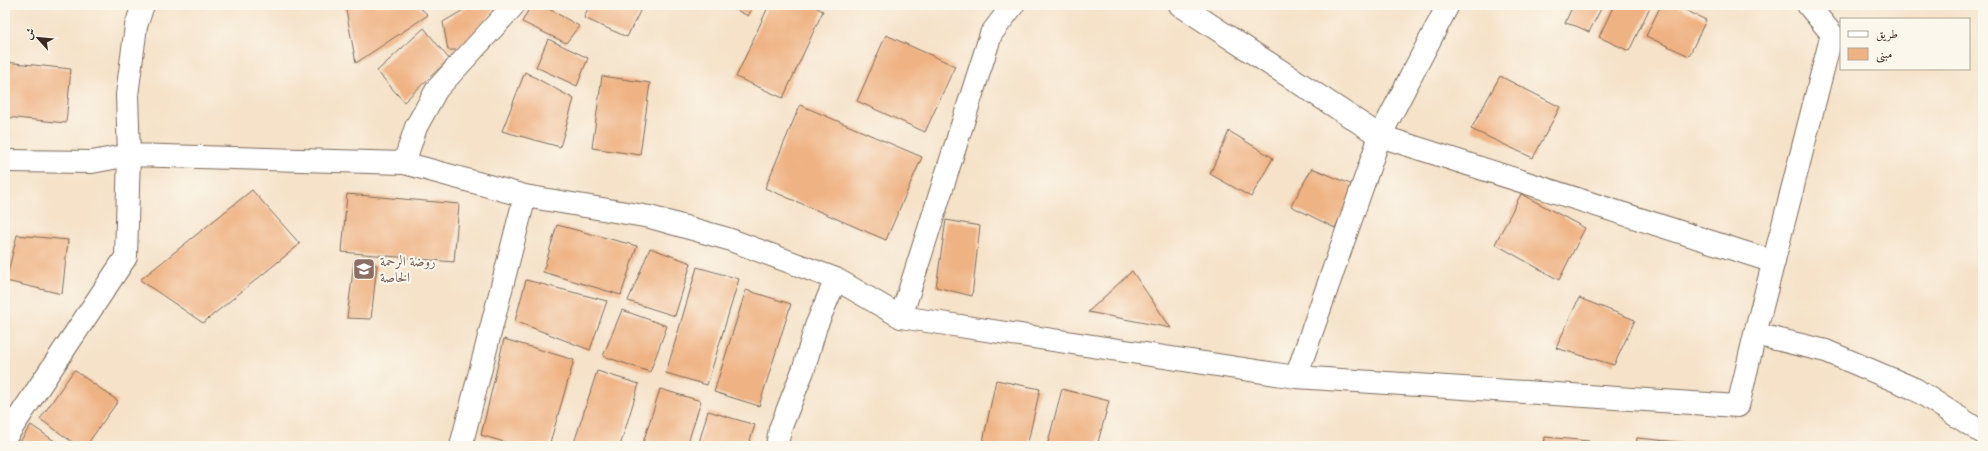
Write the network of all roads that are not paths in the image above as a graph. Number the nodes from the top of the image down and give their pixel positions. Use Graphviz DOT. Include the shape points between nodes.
graph roads {
  1 [pos="143,5"];
  2 [pos="514,5"];
  3 [pos="1013,5"];
  4 [pos="1180,5"];
  5 [pos="1448,5"];
  6 [pos="1808,5"];
  7 [pos="1380,136"];
  8 [pos="130,155"];
  9 [pos="5,161"];
  10 [pos="404,163"];
  11 [pos="525,196"];
  12 [pos="1774,262"];
  13 [pos="836,279"];
  14 [pos="901,317"];
  15 [pos="1755,334"];
  16 [pos="1296,377"];
  17 [pos="1983,433"];
  18 [pos="5,438"];
  19 [pos="461,446"];
  20 [pos="777,446"];
  1 -- 8 [label="street" via="136,26 127,95"];
  2 -- 10 [label="street" via="437,89 416,127"];
  3 -- 14 [label="street" via="991,34"];
  4 -- 7 [label="street"];
  5 -- 7 [label="street"];
  6 -- 12 [label="street" via="1832,34"];
  7 -- 12 [label="street"];
  7 -- 16 [label="street"];
  8 -- 9 [label="street" via="92,162"];
  8 -- 10 [label="street"];
  8 -- 18 [label="street" via="126,258"];
  10 -- 11 [label="street"];
  11 -- 13 [label="street" via="650,217 728,239"];
  11 -- 19 [label="street"];
  12 -- 15 [label="street"];
  13 -- 14 [label="street"];
  13 -- 20 [label="street" via="816,326 804,368 780,429"];
  14 -- 16 [label="street"];
  15 -- 16 [label="street" via="1738,406"];
  15 -- 17 [label="street" via="1826,351 1915,389"];
}
